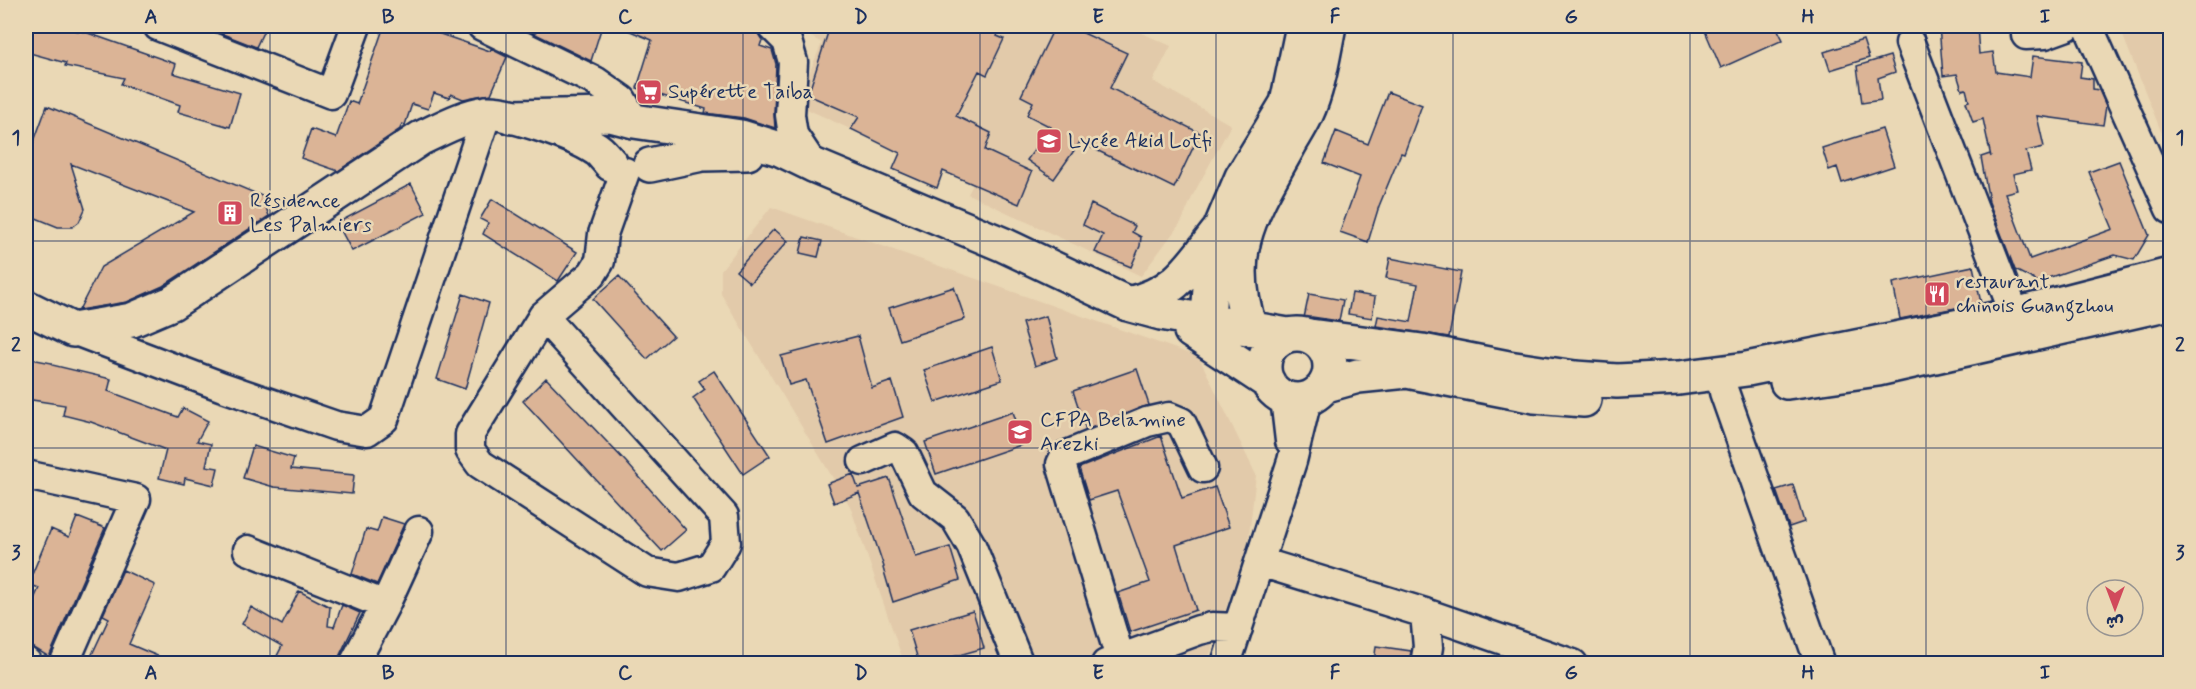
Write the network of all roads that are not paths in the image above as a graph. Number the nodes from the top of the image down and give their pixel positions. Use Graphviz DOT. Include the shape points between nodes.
graph roads {
  1 [pos="158,26"];
  2 [pos="356,26"];
  3 [pos="482,26"];
  4 [pos="772,26"];
  5 [pos="1303,26"];
  6 [pos="1329,26"];
  7 [pos="2067,26"];
  8 [pos="2088,26"];
  9 [pos="2026,35"];
  10 [pos="1910,43"];
  11 [pos="499,115"];
  12 [pos="634,121"];
  13 [pos="813,165"];
  14 [pos="628,167"];
  15 [pos="2170,209"];
  16 [pos="1220,230"];
  17 [pos="2170,275"];
  18 [pos="2170,303"];
  19 [pos="1128,304"];
  20 [pos="26,308"];
  21 [pos="2015,315"];
  22 [pos="543,316"];
  23 [pos="1250,328"];
  24 [pos="74,330"];
  25 [pos="1209,332"];
  26 [pos="1299,335"];
  27 [pos="1296,391"];
  28 [pos="1724,392"];
  29 [pos="863,461"];
  30 [pos="1203,468"];
  31 [pos="26,475"];
  32 [pos="419,531"];
  33 [pos="248,550"];
  34 [pos="1260,562"];
  35 [pos="385,605"];
  36 [pos="1425,613"];
  37 [pos="1238,628"];
  38 [pos="1113,661"];
  39 [pos="359,662"];
  40 [pos="64,663"];
  41 [pos="1018,663"];
  42 [pos="1226,663"];
  43 [pos="1425,663"];
  44 [pos="1573,663"];
  45 [pos="1820,663"];
  1 -- 2 [label="street" via="331,94"];
  3 -- 12 [label="street" via="595,81 622,100"];
  4 -- 13 [label="street" via="787,41 793,62 793,135"];
  5 -- 16 [label="main road" via="1287,104 1242,177"];
  6 -- 23 [label="main road" via="1306,114 1254,208 1243,236 1239,279"];
  7 -- 9 [label="street" via="2045,34"];
  8 -- 15 [label="street"];
  10 -- 21 [label="street"];
  11 -- 12 [label="main road" via="611,115"];
  11 -- 14 [label="main road" via="561,132"];
  11 -- 24 [label="main road" via="461,120 422,138 172,303 132,320"];
  11 -- 24 [label="street" via="384,419 367,431 336,426"];
  12 -- 13 [label="main road" via="741,137"];
  12 -- 14 [label="main road" via="618,124 606,138 605,147"];
  12 -- 14 [label="main road" via="644,124 656,138 657,147 655,158"];
  13 -- 14 [label="main road" via="731,153"];
  13 -- 19 [label="main road" via="1004,245"];
  14 -- 22 [label="street" via="603,234 600,261 592,274"];
  16 -- 19 [label="main road" via="1168,289 1150,299"];
  16 -- 25 [label="main road" via="1213,264"];
  17 -- 21 [label="main road"];
  18 -- 28 [label="main road" via="1878,369"];
  19 -- 25 [label="main road"];
  20 -- 24 [label="main road"];
  21 -- 26 [label="main road" via="1747,369 1617,381 1575,378 1422,351"];
  22 -- 22 [label="street" via="724,516 726,543 711,567 680,577 647,572 480,464 470,450 470,434"];
  23 -- 25 [label="main road"];
  23 -- 26 [label="main road"];
  25 -- 27 [label="main road"];
  26 -- 27 [label="main road" via="1278,340 1270,348 1264,371"];
  26 -- 27 [label="main road" via="1320,342 1331,363 1330,374"];
  27 -- 28 [label="main road" via="1358,376 1407,371 1535,396 1593,401 1646,401"];
  27 -- 34 [label="street" via="1292,461"];
  28 -- 45 [label="street"];
  29 -- 41 [label="street" via="895,447 904,453 924,493 955,518 971,545"];
  30 -- 38 [label="street" via="1181,422 1169,417 1147,422 1065,456 1061,464"];
  31 -- 40 [label="street" via="136,499"];
  32 -- 35 [label="street"];
  33 -- 35 [label="street"];
  34 -- 36 [label="street"];
  34 -- 37 [label="street"];
  35 -- 39 [label="street"];
  36 -- 43 [label="street"];
  36 -- 44 [label="street"];
  37 -- 38 [label="street" via="1198,630"];
  37 -- 42 [label="street"];
}
